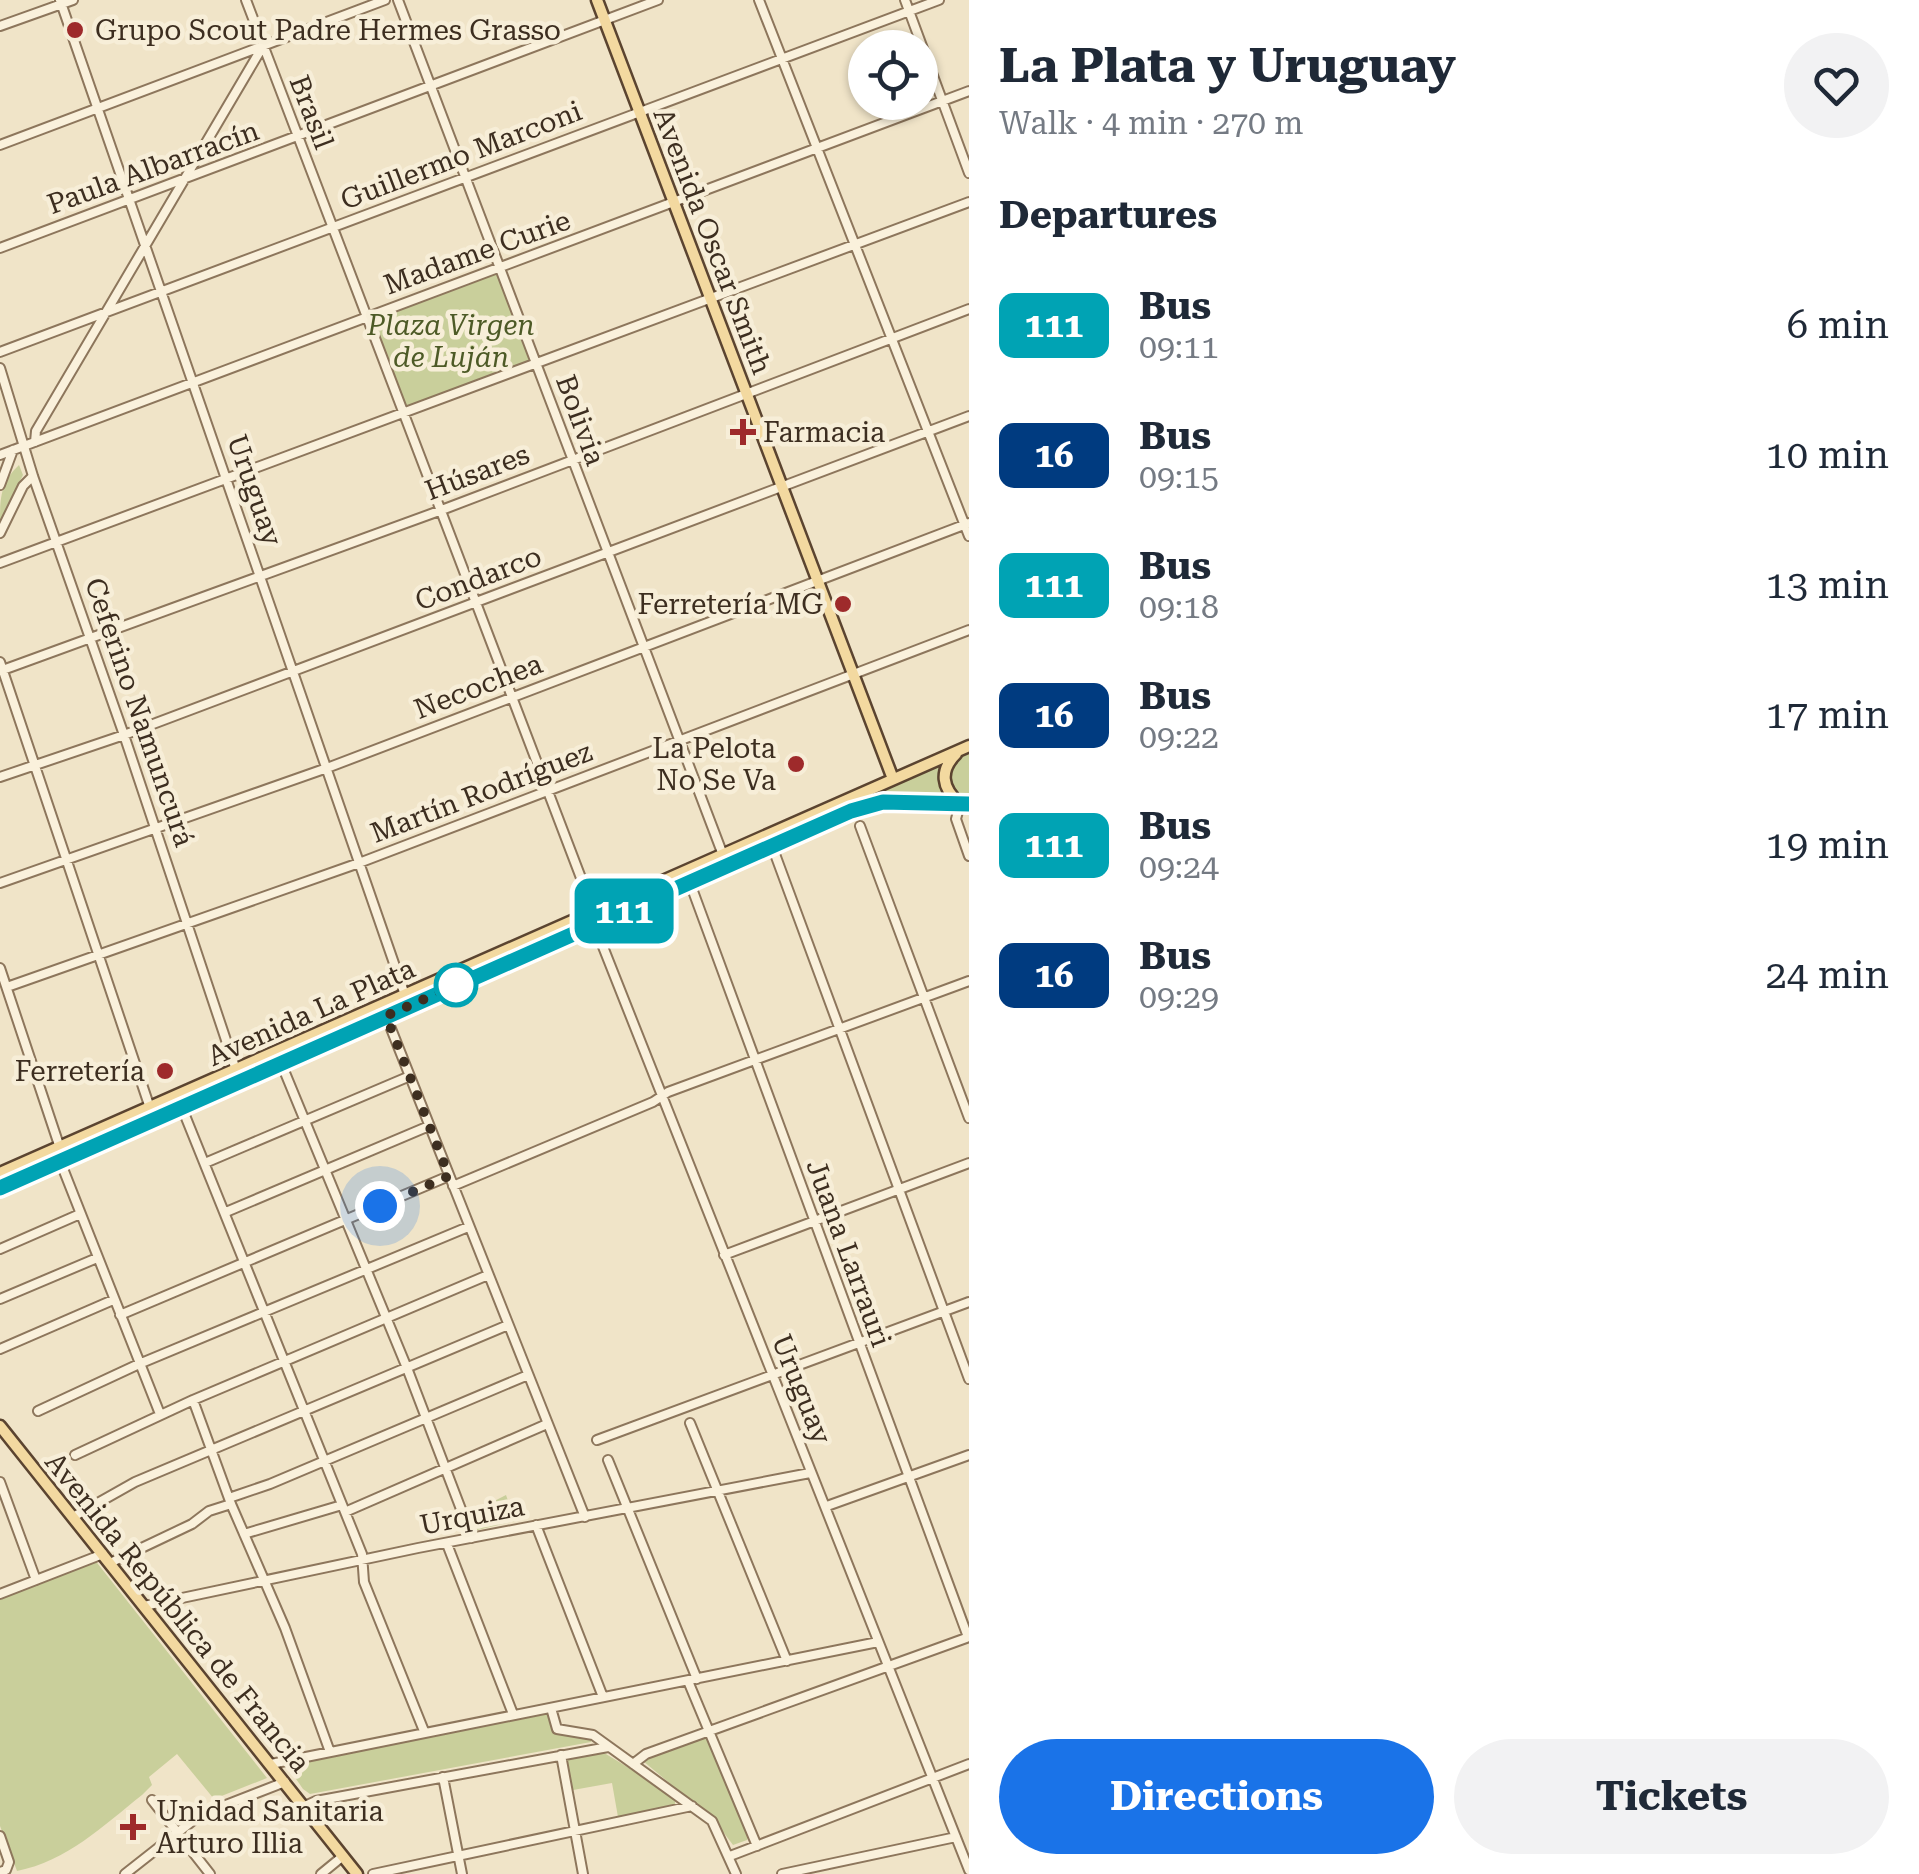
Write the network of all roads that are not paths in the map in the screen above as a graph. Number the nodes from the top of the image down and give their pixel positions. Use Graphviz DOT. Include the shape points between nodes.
graph roads {
  1 [pos="73,0"];
  2 [pos="246,0"];
  3 [pos="385,0"];
  4 [pos="398,0"];
  5 [pos="597,0"];
  6 [pos="658,0"];
  7 [pos="759,0"];
  8 [pos="905,0"];
  9 [pos="939,0"];
  10 [pos="61,2"];
  11 [pos="909,11"];
  12 [pos="605,20"];
  13 [pos="0,26"];
  14 [pos="263,46"];
  15 [pos="780,57"];
  16 [pos="432,84"];
  17 [pos="969,91"];
  18 [pos="942,100"];
  19 [pos="98,109"];
  20 [pos="639,110"];
  21 [pos="297,138"];
  22 [pos="0,144"];
  23 [pos="816,148"];
  24 [pos="969,173"];
  25 [pos="466,177"];
  26 [pos="184,178"];
  27 [pos="131,200"];
  28 [pos="673,202"];
  29 [pos="969,202"];
  30 [pos="332,229"];
  31 [pos="853,244"];
  32 [pos="146,245"];
  33 [pos="0,248"];
  34 [pos="500,268"];
  35 [pos="161,292"];
  36 [pos="709,298"];
  37 [pos="969,309"];
  38 [pos="106,312"];
  39 [pos="365,318"];
  40 [pos="892,338"];
  41 [pos="0,352"];
  42 [pos="536,365"];
  43 [pos="0,368"];
  44 [pos="194,384"];
  45 [pos="746,392"];
  46 [pos="402,414"];
  47 [pos="969,416"];
  48 [pos="928,430"];
  49 [pos="34,442"];
  50 [pos="24,446"];
  51 [pos="13,450"];
  52 [pos="0,455"];
  53 [pos="571,460"];
  54 [pos="34,476"];
  55 [pos="228,480"];
  56 [pos="0,485"];
  57 [pos="782,487"];
  58 [pos="439,511"];
  59 [pos="967,524"];
  60 [pos="0,533"];
  61 [pos="969,536"];
  62 [pos="59,544"];
  63 [pos="608,554"];
  64 [pos="0,563"];
  65 [pos="261,576"];
  66 [pos="818,580"];
  67 [pos="475,604"];
  68 [pos="969,630"];
  69 [pos="90,638"];
  70 [pos="644,648"];
  71 [pos="1,668"];
  72 [pos="294,671"];
  73 [pos="855,676"];
  74 [pos="510,698"];
  75 [pos="124,734"];
  76 [pos="680,742"];
  77 [pos="967,747"];
  78 [pos="34,765"];
  79 [pos="327,768"];
  80 [pos="0,776"];
  81 [pos="893,779"];
  82 [pos="546,790"];
  83 [pos="964,804"];
  84 [pos="860,826"];
  85 [pos="156,830"];
  86 [pos="772,846"];
  87 [pos="723,855"];
  88 [pos="969,856"];
  89 [pos="67,861"];
  90 [pos="359,863"];
  91 [pos="0,883"];
  92 [pos="690,883"];
  93 [pos="594,918"];
  94 [pos="188,924"];
  95 [pos="99,956"];
  96 [pos="0,968"];
  97 [pos="968,984"];
  98 [pos="7,987"];
  99 [pos="406,995"];
  100 [pos="924,997"];
  101 [pos="386,1016"];
  102 [pos="840,1028"];
  103 [pos="754,1061"];
  104 [pos="281,1063"];
  105 [pos="236,1070"];
  106 [pos="410,1076"];
  107 [pos="662,1096"];
  108 [pos="150,1108"];
  109 [pos="182,1108"];
  110 [pos="969,1118"];
  111 [pos="305,1120"];
  112 [pos="429,1126"];
  113 [pos="60,1148"];
  114 [pos="60,1161"];
  115 [pos="205,1163"];
  116 [pos="969,1163"];
  117 [pos="325,1170"];
  118 [pos="0,1173"];
  119 [pos="449,1176"];
  120 [pos="452,1186"];
  121 [pos="0,1188"];
  122 [pos="898,1188"];
  123 [pos="226,1212"];
  124 [pos="80,1214"];
  125 [pos="346,1220"];
  126 [pos="814,1220"];
  127 [pos="468,1227"];
  128 [pos="0,1249"];
  129 [pos="724,1255"];
  130 [pos="96,1258"];
  131 [pos="244,1262"];
  132 [pos="367,1271"];
  133 [pos="488,1276"];
  134 [pos="0,1300"];
  135 [pos="113,1300"];
  136 [pos="969,1302"];
  137 [pos="944,1311"];
  138 [pos="265,1314"];
  139 [pos="120,1316"];
  140 [pos="387,1319"];
  141 [pos="508,1326"];
  142 [pos="858,1344"];
  143 [pos="0,1349"];
  144 [pos="285,1362"];
  145 [pos="139,1364"];
  146 [pos="407,1368"];
  147 [pos="771,1374"];
  148 [pos="528,1375"];
  149 [pos="969,1379"];
  150 [pos="192,1400"];
  151 [pos="38,1411"];
  152 [pos="305,1411"];
  153 [pos="160,1414"];
  154 [pos="426,1419"];
  155 [pos="547,1424"];
  156 [pos="690,1424"];
  157 [pos="0,1426"];
  158 [pos="598,1440"];
  159 [pos="211,1449"];
  160 [pos="75,1456"];
  161 [pos="969,1456"];
  162 [pos="608,1460"];
  163 [pos="324,1461"];
  164 [pos="446,1466"];
  165 [pos="810,1472"];
  166 [pos="909,1477"];
  167 [pos="0,1482"];
  168 [pos="718,1490"];
  169 [pos="230,1501"];
  170 [pos="828,1506"];
  171 [pos="344,1508"];
  172 [pos="627,1508"];
  173 [pos="72,1517"];
  174 [pos="585,1517"];
  175 [pos="536,1525"];
  176 [pos="244,1534"];
  177 [pos="472,1538"];
  178 [pos="447,1544"];
  179 [pos="106,1558"];
  180 [pos="362,1561"];
  181 [pos="36,1580"];
  182 [pos="264,1582"];
  183 [pos="0,1594"];
  184 [pos="144,1606"];
  185 [pos="968,1637"];
  186 [pos="878,1642"];
  187 [pos="786,1661"];
  188 [pos="888,1667"];
  189 [pos="693,1680"];
  190 [pos="604,1697"];
  191 [pos="551,1708"];
  192 [pos="513,1714"];
  193 [pos="424,1731"];
  194 [pos="708,1732"];
  195 [pos="608,1747"];
  196 [pos="330,1752"];
  197 [pos="560,1755"];
  198 [pos="271,1764"];
  199 [pos="632,1764"];
  200 [pos="969,1764"];
  201 [pos="443,1777"];
  202 [pos="933,1778"];
  203 [pos="285,1782"];
  204 [pos="152,1800"];
  205 [pos="304,1806"];
  206 [pos="692,1806"];
  207 [pos="176,1832"];
  208 [pos="576,1832"];
  209 [pos="0,1836"];
  210 [pos="956,1838"];
  211 [pos="757,1846"];
  212 [pos="343,1856"];
  213 [pos="458,1856"];
  214 [pos="730,1856"];
  215 [pos="969,1870"];
  216 [pos="3,1871"];
  217 [pos="822,1871"];
  218 [pos="125,1874"];
  219 [pos="210,1874"];
  220 [pos="321,1874"];
  221 [pos="358,1874"];
  222 [pos="373,1874"];
  223 [pos="462,1874"];
  224 [pos="583,1874"];
  225 [pos="736,1874"];
  226 [pos="782,1874"];
  1 -- 10 [label="street"];
  2 -- 14 [label="street, Brasil"];
  3 -- 14 [label="street"];
  4 -- 16 [label="street, Bolivia"];
  5 -- 12 [label="main road, Avenida Oscar Smith"];
  6 -- 12 [label="street, Paula Albarracín"];
  7 -- 15 [label="street"];
  8 -- 11 [label="street"];
  9 -- 11 [label="street, Guillermo Marconi"];
  10 -- 13 [label="street"];
  10 -- 19 [label="street, Uruguay"];
  11 -- 15 [label="street, Guillermo Marconi"];
  11 -- 18 [label="street"];
  12 -- 16 [label="street, Paula Albarracín"];
  12 -- 20 [label="main road, Avenida Oscar Smith"];
  14 -- 19 [label="street"];
  14 -- 21 [label="street, Brasil"];
  14 -- 26 [label="street"];
  15 -- 20 [label="street, Guillermo Marconi"];
  15 -- 23 [label="street"];
  16 -- 21 [label="street, Paula Albarracín"];
  16 -- 25 [label="street, Bolivia"];
  17 -- 18 [label="street, Madame Curie"];
  18 -- 23 [label="street, Madame Curie"];
  18 -- 24 [label="street"];
  19 -- 22 [label="street"];
  19 -- 27 [label="street, Uruguay"];
  20 -- 25 [label="street, Guillermo Marconi"];
  20 -- 28 [label="main road, Avenida Oscar Smith"];
  21 -- 26 [label="street, Paula Albarracín"];
  21 -- 30 [label="street, Brasil"];
  23 -- 28 [label="street, Madame Curie"];
  23 -- 31 [label="street"];
  25 -- 30 [label="street, Guillermo Marconi"];
  25 -- 34 [label="street, Bolivia"];
  26 -- 27 [label="street, Paula Albarracín"];
  26 -- 32 [label="street"];
  27 -- 32 [label="street, Uruguay"];
  27 -- 33 [label="street, Paula Albarracín"];
  28 -- 34 [label="street, Madame Curie"];
  28 -- 36 [label="main road, Avenida Oscar Smith"];
  29 -- 31 [label="street"];
  30 -- 35 [label="street, Guillermo Marconi"];
  30 -- 39 [label="street, Brasil"];
  31 -- 36 [label="street"];
  31 -- 40 [label="street"];
  32 -- 35 [label="street, Uruguay"];
  32 -- 38 [label="street"];
  34 -- 39 [label="street, Madame Curie"];
  34 -- 42 [label="street, Bolivia"];
  35 -- 38 [label="street, Guillermo Marconi"];
  35 -- 44 [label="street, Uruguay"];
  36 -- 42 [label="street"];
  36 -- 45 [label="main road, Avenida Oscar Smith"];
  37 -- 40 [label="street, Húsares"];
  38 -- 41 [label="street, Guillermo Marconi"];
  38 -- 49 [label="street"];
  39 -- 44 [label="street, Madame Curie"];
  39 -- 46 [label="street, Brasil"];
  40 -- 45 [label="street, Húsares"];
  40 -- 48 [label="street"];
  42 -- 46 [label="street"];
  42 -- 53 [label="street, Bolivia"];
  43 -- 50 [label="street, Ceferino Namuncurá"];
  44 -- 49 [label="street, Madame Curie"];
  44 -- 55 [label="street, Uruguay"];
  45 -- 53 [label="street, Húsares"];
  45 -- 57 [label="main road, Avenida Oscar Smith"];
  46 -- 55 [label="street"];
  46 -- 58 [label="street, Brasil"];
  47 -- 48 [label="street, Condarco"];
  48 -- 57 [label="street, Condarco"];
  48 -- 59 [label="street"];
  49 -- 50 [label="street, Madame Curie"];
  50 -- 51 [label="street, Madame Curie"];
  50 -- 54 [label="street, Ceferino Namuncurá"];
  51 -- 52 [label="street, Madame Curie"];
  51 -- 56 [label="street"];
  53 -- 58 [label="street, Húsares"];
  53 -- 63 [label="street, Bolivia"];
  54 -- 60 [label="street"];
  54 -- 62 [label="street, Ceferino Namuncurá"];
  55 -- 62 [label="street"];
  55 -- 65 [label="street, Uruguay"];
  57 -- 63 [label="street, Condarco"];
  57 -- 66 [label="main road, Avenida Oscar Smith"];
  58 -- 65 [label="street, Húsares"];
  58 -- 67 [label="street, Brasil"];
  59 -- 61 [label="street"];
  59 -- 66 [label="street, Necochea"];
  62 -- 64 [label="street"];
  62 -- 69 [label="street, Ceferino Namuncurá"];
  63 -- 67 [label="street, Condarco"];
  63 -- 70 [label="street, Bolivia"];
  65 -- 69 [label="street, Húsares"];
  65 -- 72 [label="street, Uruguay"];
  66 -- 70 [label="street, Necochea"];
  66 -- 73 [label="main road, Avenida Oscar Smith"];
  67 -- 72 [label="street, Condarco"];
  67 -- 74 [label="street, Brasil"];
  68 -- 73 [label="street, Martín Rodríguez"];
  69 -- 71 [label="street, Húsares"];
  69 -- 75 [label="street, Ceferino Namuncurá"];
  70 -- 74 [label="street, Necochea"];
  70 -- 76 [label="street, Bolivia"];
  71 -- 78 [label="street"];
  72 -- 75 [label="street, Condarco"];
  72 -- 79 [label="street, Uruguay"];
  73 -- 76 [label="street, Martín Rodríguez"];
  73 -- 81 [label="main road, Avenida Oscar Smith"];
  74 -- 79 [label="street, Necochea"];
  74 -- 82 [label="street, Brasil"];
  75 -- 78 [label="street, Condarco"];
  75 -- 85 [label="street, Ceferino Namuncurá"];
  76 -- 82 [label="street, Martín Rodríguez"];
  76 -- 87 [label="street, Bolivia"];
  77 -- 81 [label="main road, Avenida La Plata"];
  77 -- 83 [label="main road" via="951,758 943,776"];
  78 -- 80 [label="street, Condarco"];
  78 -- 89 [label="street"];
  79 -- 85 [label="street, Necochea"];
  79 -- 90 [label="street, Uruguay"];
  81 -- 87 [label="main road, Avenida La Plata"];
  82 -- 90 [label="street, Martín Rodríguez"];
  82 -- 93 [label="street, Brasil"];
  83 -- 86 [label="main road, Avenida La Plata" via="875,803"];
  83 -- 88 [label="street" via="956,819"];
  84 -- 100 [label="street"];
  85 -- 89 [label="street, Necochea"];
  85 -- 94 [label="street, Ceferino Namuncurá"];
  86 -- 92 [label="main road, Avenida La Plata"];
  86 -- 102 [label="street"];
  87 -- 93 [label="main road, Avenida La Plata"];
  89 -- 91 [label="street, Necochea"];
  89 -- 95 [label="street"];
  90 -- 94 [label="street, Martín Rodríguez"];
  90 -- 99 [label="street, Uruguay"];
  92 -- 93 [label="main road, Avenida La Plata"];
  92 -- 103 [label="street, Juana Larrauri"];
  93 -- 99 [label="main road, Avenida La Plata"];
  93 -- 101 [label="main road, Avenida La Plata"];
  93 -- 107 [label="street, Uruguay"];
  94 -- 95 [label="street, Martín Rodríguez"];
  94 -- 105 [label="street, Ceferino Namuncurá"];
  95 -- 98 [label="street, Martín Rodríguez"];
  95 -- 108 [label="street"];
  96 -- 98 [label="street"];
  97 -- 100 [label="street"];
  98 -- 113 [label="street"];
  99 -- 105 [label="main road, Avenida La Plata"];
  100 -- 102 [label="street"];
  100 -- 110 [label="street"];
  101 -- 104 [label="main road, Avenida La Plata"];
  101 -- 106 [label="street"];
  102 -- 103 [label="street"];
  102 -- 122 [label="street"];
  103 -- 107 [label="street"];
  103 -- 126 [label="street, Juana Larrauri"];
  104 -- 109 [label="main road, Avenida La Plata"];
  104 -- 111 [label="street"];
  105 -- 108 [label="main road, Avenida La Plata"];
  106 -- 111 [label="street"];
  106 -- 112 [label="street"];
  107 -- 120 [label="street"];
  107 -- 129 [label="street, Uruguay"];
  108 -- 113 [label="main road, Avenida La Plata"];
  109 -- 114 [label="main road, Avenida La Plata"];
  109 -- 115 [label="street"];
  111 -- 115 [label="street"];
  111 -- 117 [label="street"];
  112 -- 117 [label="street"];
  112 -- 119 [label="street"];
  113 -- 118 [label="main road, Avenida La Plata"];
  114 -- 121 [label="main road, Avenida La Plata"];
  114 -- 124 [label="street"];
  115 -- 123 [label="street"];
  116 -- 122 [label="street"];
  117 -- 123 [label="street"];
  117 -- 125 [label="street"];
  119 -- 120 [label="street"];
  119 -- 125 [label="street"];
  120 -- 127 [label="street"];
  122 -- 126 [label="street"];
  122 -- 137 [label="street"];
  123 -- 131 [label="street"];
  124 -- 128 [label="street"];
  124 -- 130 [label="street"];
  125 -- 131 [label="street"];
  125 -- 132 [label="street"];
  126 -- 129 [label="street"];
  126 -- 142 [label="street, Juana Larrauri"];
  127 -- 132 [label="street"];
  127 -- 133 [label="street"];
  129 -- 147 [label="street, Uruguay"];
  130 -- 134 [label="street"];
  130 -- 135 [label="street"];
  131 -- 138 [label="street"];
  131 -- 139 [label="street"];
  132 -- 138 [label="street"];
  132 -- 140 [label="street"];
  133 -- 140 [label="street"];
  133 -- 141 [label="street"];
  135 -- 139 [label="street"];
  135 -- 143 [label="street"];
  136 -- 137 [label="street"];
  137 -- 142 [label="street"];
  137 -- 149 [label="street"];
  138 -- 144 [label="street"];
  138 -- 145 [label="street"];
  139 -- 145 [label="street"];
  140 -- 144 [label="street"];
  140 -- 146 [label="street"];
  141 -- 146 [label="street"];
  141 -- 148 [label="street"];
  142 -- 147 [label="street"];
  142 -- 166 [label="street, Juana Larrauri"];
  144 -- 150 [label="street"];
  144 -- 152 [label="street"];
  145 -- 151 [label="street"];
  145 -- 153 [label="street"];
  146 -- 152 [label="street"];
  146 -- 154 [label="street"];
  147 -- 158 [label="street"];
  147 -- 165 [label="street, Uruguay"];
  148 -- 154 [label="street"];
  148 -- 155 [label="street"];
  150 -- 153 [label="street"];
  150 -- 159 [label="street"];
  152 -- 159 [label="street"];
  152 -- 163 [label="street"];
  153 -- 160 [label="street"];
  154 -- 163 [label="street"];
  154 -- 164 [label="street"];
  155 -- 164 [label="street"];
  155 -- 174 [label="street"];
  156 -- 168 [label="street"];
  157 -- 173 [label="main road, Avenida República de Francia"];
  159 -- 169 [label="street"];
  159 -- 173 [label="street"];
  161 -- 166 [label="street"];
  162 -- 172 [label="street"];
  163 -- 169 [label="street"];
  163 -- 171 [label="street"];
  164 -- 171 [label="street"];
  164 -- 177 [label="street"];
  165 -- 168 [label="street, Urquiza"];
  165 -- 170 [label="street, Uruguay"];
  166 -- 170 [label="street"];
  166 -- 185 [label="street, Juana Larrauri"];
  167 -- 181 [label="street"];
  168 -- 172 [label="street, Urquiza"];
  168 -- 187 [label="street"];
  169 -- 176 [label="street"];
  169 -- 179 [label="street" via="192,1524"];
  170 -- 186 [label="street, Uruguay"];
  171 -- 176 [label="street"];
  171 -- 180 [label="street"];
  172 -- 174 [label="street, Urquiza"];
  172 -- 189 [label="street"];
  173 -- 179 [label="main road, Avenida República de Francia"];
  174 -- 175 [label="street, Urquiza"];
  175 -- 177 [label="street, Urquiza"];
  175 -- 190 [label="street"];
  176 -- 182 [label="street"];
  177 -- 178 [label="street, Urquiza"];
  178 -- 180 [label="street, Urquiza"];
  178 -- 192 [label="street"];
  179 -- 181 [label="street"];
  179 -- 184 [label="main road, Avenida República de Francia"];
  180 -- 182 [label="street, Urquiza"];
  180 -- 193 [label="street" via="364,1582"];
  181 -- 183 [label="street"];
  182 -- 184 [label="street, Urquiza"];
  182 -- 196 [label="street"];
  184 -- 198 [label="main road, Avenida República de Francia"];
  185 -- 188 [label="street"];
  186 -- 187 [label="street"];
  186 -- 188 [label="street, Uruguay"];
  187 -- 189 [label="street"];
  188 -- 194 [label="street"];
  188 -- 202 [label="street, Uruguay"];
  189 -- 190 [label="street"];
  189 -- 194 [label="street"];
  190 -- 191 [label="street"];
  191 -- 192 [label="street"];
  191 -- 195 [label="street" via="557,1729 593,1735"];
  192 -- 193 [label="street"];
  193 -- 196 [label="street"];
  194 -- 199 [label="street"];
  194 -- 211 [label="street"];
  195 -- 197 [label="street"];
  195 -- 199 [label="street"];
  196 -- 198 [label="street"];
  197 -- 201 [label="street"];
  197 -- 208 [label="street"];
  198 -- 203 [label="main road, Avenida República de Francia"];
  199 -- 206 [label="street"];
  200 -- 202 [label="street"];
  201 -- 205 [label="street"];
  201 -- 213 [label="street"];
  202 -- 210 [label="street, Uruguay"];
  202 -- 211 [label="street"];
  203 -- 205 [label="main road, Avenida República de Francia"];
  203 -- 207 [label="street" via="212,1809"];
  204 -- 207 [label="street"];
  205 -- 212 [label="main road, Avenida República de Francia"];
  206 -- 208 [label="street"];
  206 -- 214 [label="street" via="712,1821"];
  207 -- 218 [label="street"];
  207 -- 219 [label="street"];
  208 -- 213 [label="street"];
  208 -- 224 [label="street"];
  209 -- 216 [label="street" via="9,1862"];
  210 -- 215 [label="street, Uruguay"];
  210 -- 217 [label="street" via="829,1862"];
  211 -- 214 [label="street"];
  212 -- 220 [label="street"];
  212 -- 221 [label="main road, Avenida República de Francia"];
  213 -- 222 [label="street"];
  213 -- 223 [label="street"];
  214 -- 225 [label="street"];
  217 -- 226 [label="street"];
}
